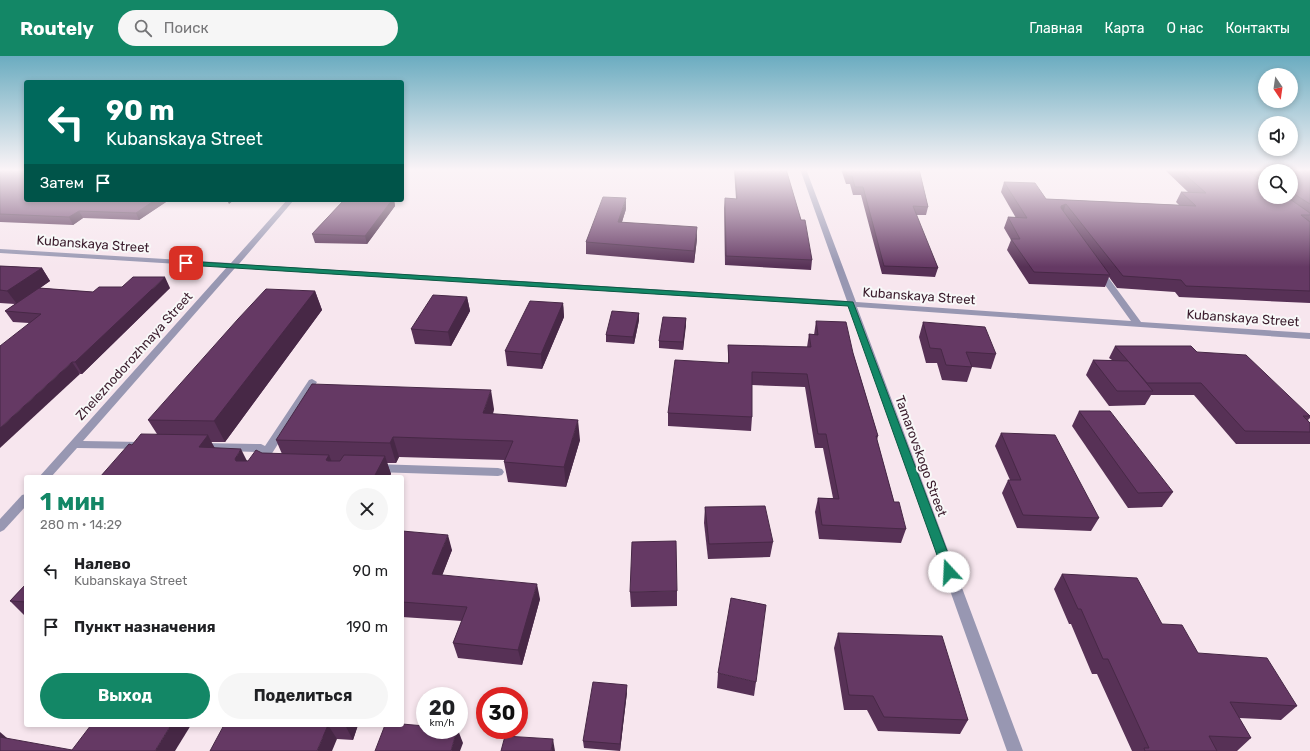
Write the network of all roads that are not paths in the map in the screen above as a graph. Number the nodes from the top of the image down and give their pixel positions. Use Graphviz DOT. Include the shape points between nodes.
graph roads {
  1 [pos="815,201"];
  2 [pos="289,202"];
  3 [pos="0,251"];
  4 [pos="1092,261"];
  5 [pos="233,266"];
  6 [pos="851,304"];
  7 [pos="1138,324"];
  8 [pos="1310,336"];
  9 [pos="312,382"];
  10 [pos="74,444"];
  11 [pos="152,446"];
  12 [pos="191,446"];
  13 [pos="265,456"];
  14 [pos="278,465"];
  15 [pos="362,468"];
  16 [pos="498,472"];
  17 [pos="47,475"];
  18 [pos="252,475"];
  19 [pos="24,500"];
  20 [pos="0,527"];
  21 [pos="1015,751"];
  1 -- 6 [label="street, Tamarovskogo Street"];
  2 -- 5 [label="street, Zheleznodorozhnaya Street"];
  3 -- 5 [label="street, Kubanskaya Street"];
  4 -- 7 [label="street"];
  5 -- 6 [label="street, Kubanskaya Street"];
  5 -- 10 [label="street, Zheleznodorozhnaya Street"];
  6 -- 7 [label="street, Kubanskaya Street"];
  6 -- 21 [label="street, Tamarovskogo Street"];
  7 -- 8 [label="street, Kubanskaya Street"];
  9 -- 13 [label="street"];
  10 -- 11 [label="street"];
  10 -- 17 [label="street, Zheleznodorozhnaya Street"];
  12 -- 13 [label="street" via="261,448"];
  13 -- 14 [label="street" via="270,465"];
  13 -- 18 [label="street"];
  15 -- 16 [label="street"];
  19 -- 20 [label="street"];
}
